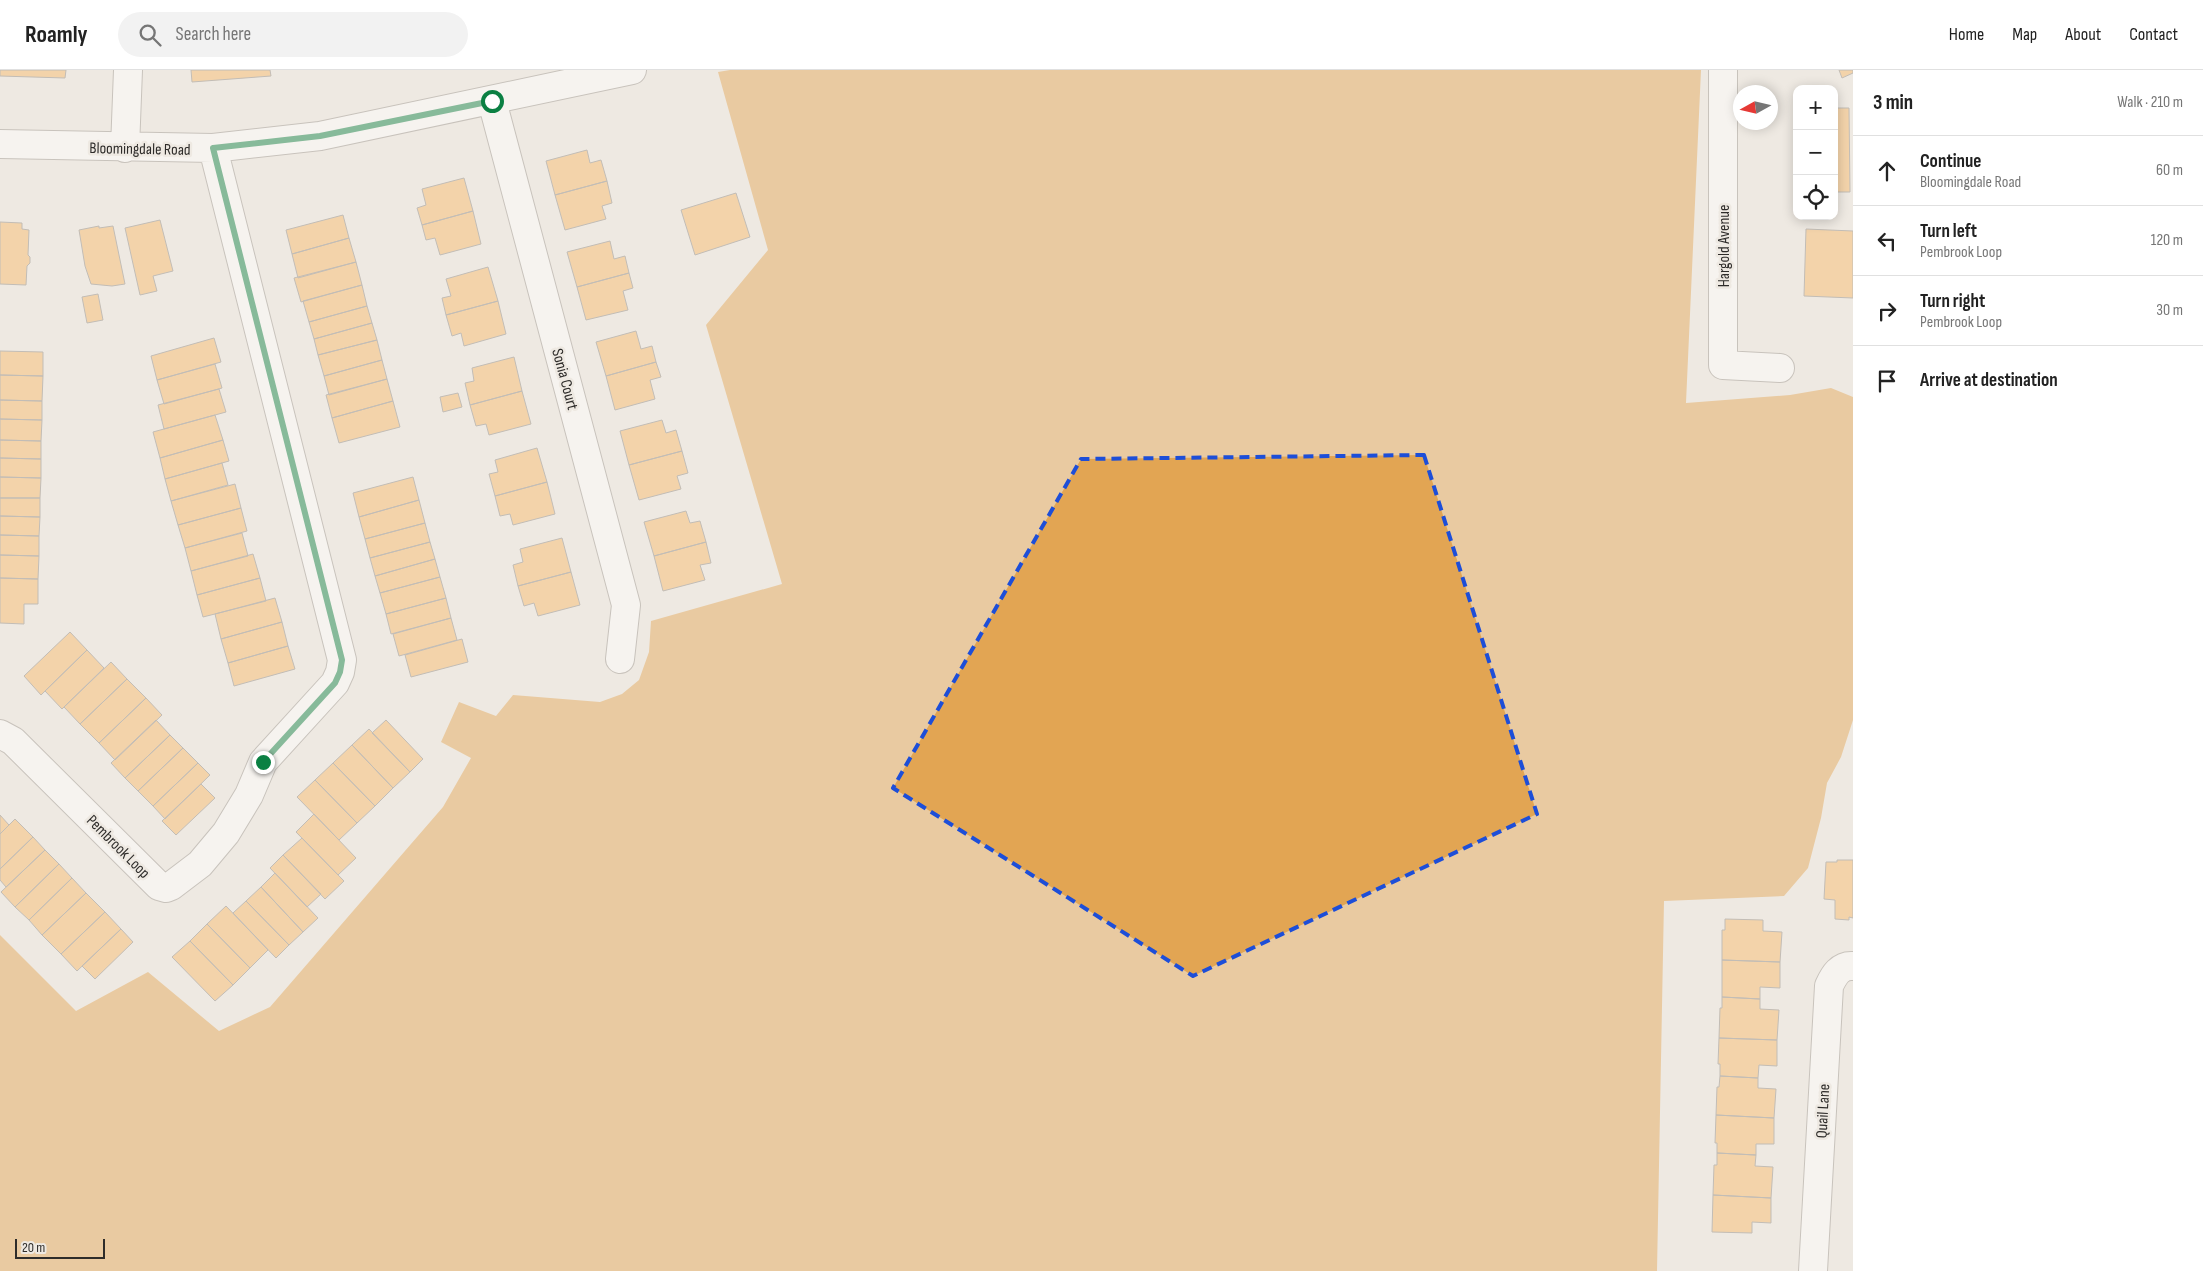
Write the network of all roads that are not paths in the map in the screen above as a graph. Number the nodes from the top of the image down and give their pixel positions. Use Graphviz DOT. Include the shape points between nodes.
graph roads {
  1 [pos="128,70"];
  2 [pos="1723,70"];
  3 [pos="614,72"];
  4 [pos="492,101"];
  5 [pos="0,144"];
  6 [pos="125,148"];
  7 [pos="213,148"];
  8 [pos="1780,368"];
  9 [pos="620,659"];
  10 [pos="0,734"];
  11 [pos="1853,966"];
  12 [pos="1812,1271"];
  1 -- 6 [label="street"];
  2 -- 8 [label="street, Hargold Avenue" via="1723,365"];
  3 -- 4 [label="street, Bloomingdale Road"];
  4 -- 7 [label="street, Bloomingdale Road" via="320,136"];
  4 -- 9 [label="street, Sonia Court" via="626,605"];
  5 -- 6 [label="street, Bloomingdale Road"];
  6 -- 7 [label="street, Bloomingdale Road"];
  7 -- 10 [label="street, Pembrook Loop" via="340,651 340,672 335,683 263,762 249,795 226,833 200,864 166,888 159,886 13,741"];
  11 -- 12 [label="street, Quail Lane" via="1842,968 1829,986"];
}
